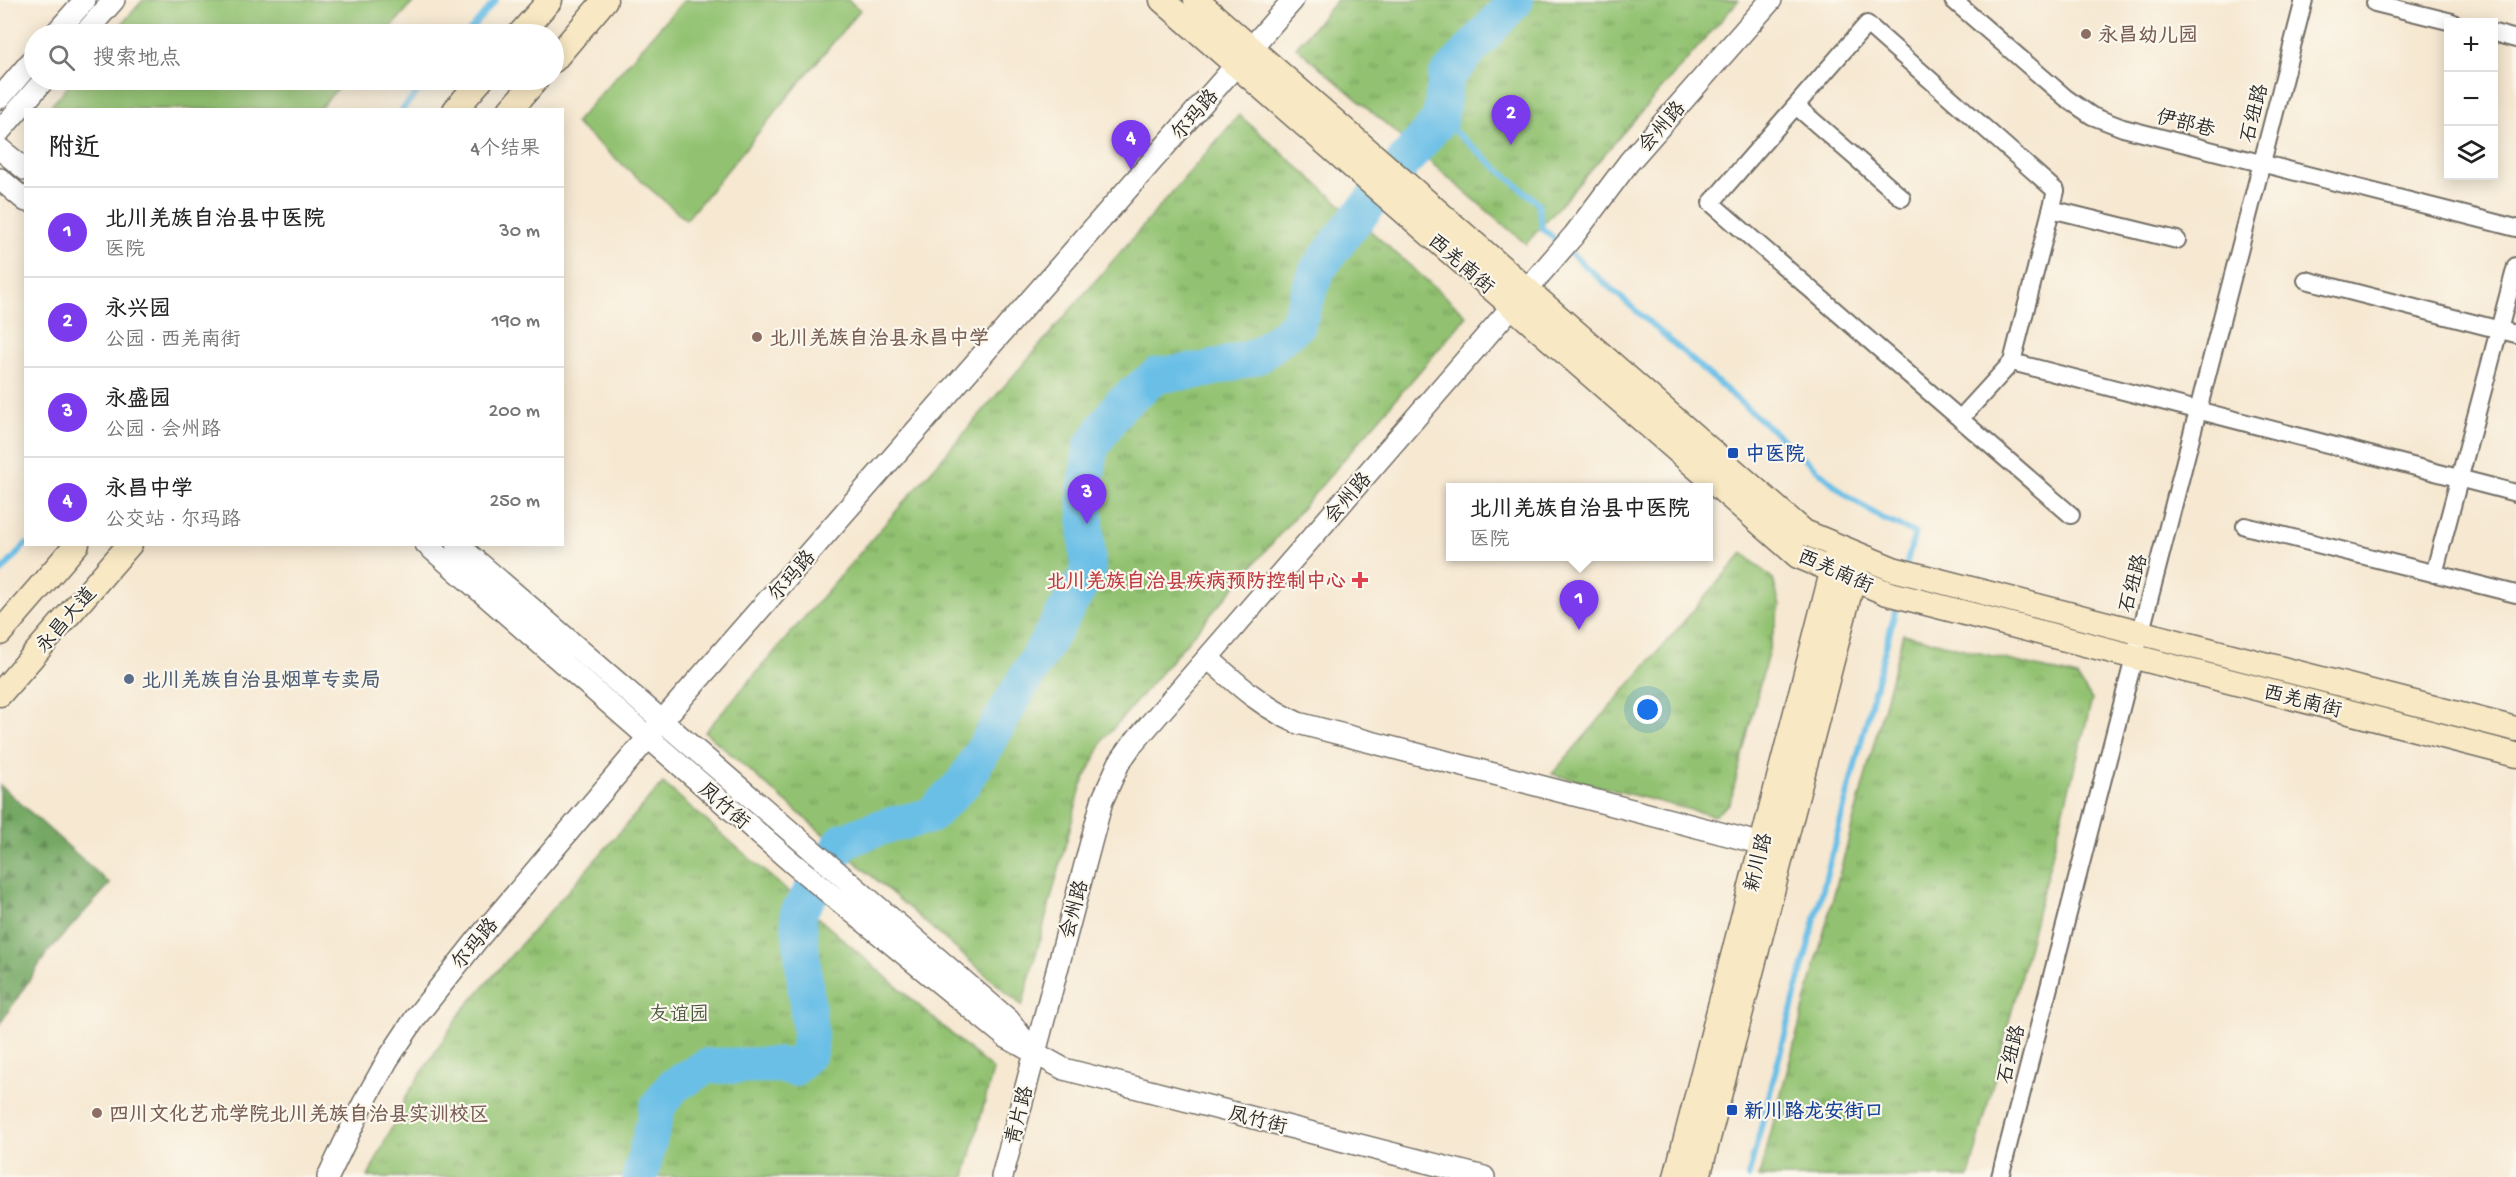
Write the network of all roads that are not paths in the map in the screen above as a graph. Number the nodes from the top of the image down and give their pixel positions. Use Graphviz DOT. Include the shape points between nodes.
graph roads {
  1 [pos="85,0"];
  2 [pos="114,0"];
  3 [pos="550,0"];
  4 [pos="605,0"];
  5 [pos="1162,0"];
  6 [pos="1196,0"];
  7 [pos="1293,0"];
  8 [pos="1771,0"];
  9 [pos="1953,0"];
  10 [pos="2304,0"];
  11 [pos="2375,3"];
  12 [pos="2444,20"];
  13 [pos="64,24"];
  14 [pos="93,24"];
  15 [pos="529,24"];
  16 [pos="2498,34"];
  17 [pos="2516,39"];
  18 [pos="564,48"];
  19 [pos="1244,57"];
  20 [pos="24,70"];
  21 [pos="36,90"];
  22 [pos="472,90"];
  23 [pos="527,90"];
  24 [pos="0,98"];
  25 [pos="1796,106"];
  26 [pos="457,108"];
  27 [pos="512,108"];
  28 [pos="0,131"];
  29 [pos="0,149"];
  30 [pos="2262,164"];
  31 [pos="24,168"];
  32 [pos="0,179"];
  33 [pos="1902,198"];
  34 [pos="24,199"];
  35 [pos="2051,209"];
  36 [pos="2516,228"];
  37 [pos="2177,240"];
  38 [pos="2516,266"];
  39 [pos="2306,280"];
  40 [pos="1520,298"];
  41 [pos="2499,330"];
  42 [pos="2516,334"];
  43 [pos="2012,362"];
  44 [pos="2198,410"];
  45 [pos="1960,419"];
  46 [pos="2460,478"];
  47 [pos="2516,493"];
  48 [pos="2071,515"];
  49 [pos="2245,526"];
  50 [pos="75,546"];
  51 [pos="128,546"];
  52 [pos="428,546"];
  53 [pos="459,546"];
  54 [pos="1849,550"];
  55 [pos="2434,574"];
  56 [pos="1843,575"];
  57 [pos="2516,594"];
  58 [pos="2141,632"];
  59 [pos="0,633"];
  60 [pos="2134,656"];
  61 [pos="1208,658"];
  62 [pos="0,694"];
  63 [pos="662,722"];
  64 [pos="2516,729"];
  65 [pos="649,739"];
  66 [pos="2516,754"];
  67 [pos="1773,846"];
  68 [pos="880,922"];
  69 [pos="1034,1054"];
  70 [pos="328,1177"];
  71 [pos="1002,1177"];
  72 [pos="1484,1177"];
  73 [pos="1676,1177"];
  74 [pos="1698,1177"];
  75 [pos="2000,1177"];
  1 -- 13 [label="street"];
  2 -- 14 [label="street"];
  3 -- 15 [label="main road"];
  4 -- 18 [label="main road"];
  5 -- 19 [label="main road, 西羌南街"];
  6 -- 19 [label="main road, 西羌南街"];
  7 -- 19 [label="street, 尔玛路"];
  8 -- 40 [label="street, 会州路" via="1629,162"];
  9 -- 30 [label="street, 伊部巷" via="2092,116 2123,128"];
  10 -- 30 [label="street, 石纽路"];
  11 -- 12 [label="street"];
  16 -- 17 [label="street"];
  19 -- 40 [label="main road, 西羌南街"];
  19 -- 63 [label="street, 尔玛路"];
  20 -- 24 [label="street"];
  21 -- 28 [label="street"];
  22 -- 26 [label="main road"];
  23 -- 27 [label="main road"];
  25 -- 33 [label="street"];
  25 -- 35 [label="street" via="1867,24 2056,191"];
  25 -- 45 [label="street" via="1711,204"];
  29 -- 31 [label="street"];
  30 -- 36 [label="street, 伊部巷"];
  30 -- 44 [label="street, 石纽路"];
  32 -- 34 [label="street"];
  35 -- 37 [label="street"];
  35 -- 43 [label="street"];
  38 -- 41 [label="street"];
  39 -- 41 [label="street"];
  40 -- 54 [label="main road, 西羌南街" via="1804,532"];
  40 -- 56 [label="main road, 西羌南街" via="1798,556"];
  40 -- 61 [label="street, 会州路"];
  41 -- 42 [label="street"];
  41 -- 46 [label="street"];
  43 -- 44 [label="street"];
  43 -- 45 [label="street"];
  44 -- 46 [label="street"];
  44 -- 58 [label="street, 石纽路"];
  45 -- 48 [label="street"];
  46 -- 47 [label="street"];
  46 -- 55 [label="street"];
  49 -- 55 [label="street"];
  50 -- 59 [label="main road, 永昌大道"];
  51 -- 62 [label="main road, 永昌大道"];
  52 -- 65 [label="street, 凤竹街"];
  53 -- 63 [label="street, 凤竹街"];
  54 -- 56 [label="main road, 新川路"];
  54 -- 58 [label="main road, 西羌南街" via="1893,569"];
  55 -- 57 [label="street"];
  56 -- 60 [label="main road, 西羌南街" via="1887,593"];
  56 -- 67 [label="main road, 新川路"];
  58 -- 60 [label="street, 石纽路"];
  58 -- 64 [label="main road, 西羌南街"];
  60 -- 66 [label="main road, 西羌南街"];
  60 -- 75 [label="street, 石纽路"];
  61 -- 67 [label="street" via="1256,700 1298,723"];
  61 -- 69 [label="street, 会州路" via="1131,746 1110,781"];
  63 -- 65 [label="street, 尔玛路"];
  63 -- 68 [label="street, 凤竹街" via="811,849"];
  65 -- 68 [label="street, 凤竹街" via="796,866"];
  65 -- 70 [label="street, 尔玛路" via="416,1017 363,1104"];
  67 -- 73 [label="main road, 新川路"];
  67 -- 74 [label="main road, 新川路"];
  68 -- 69 [label="street, 凤竹街" via="1009,1020"];
  69 -- 71 [label="street, 青片路"];
  69 -- 72 [label="street, 凤竹街" via="1064,1069"];
}
